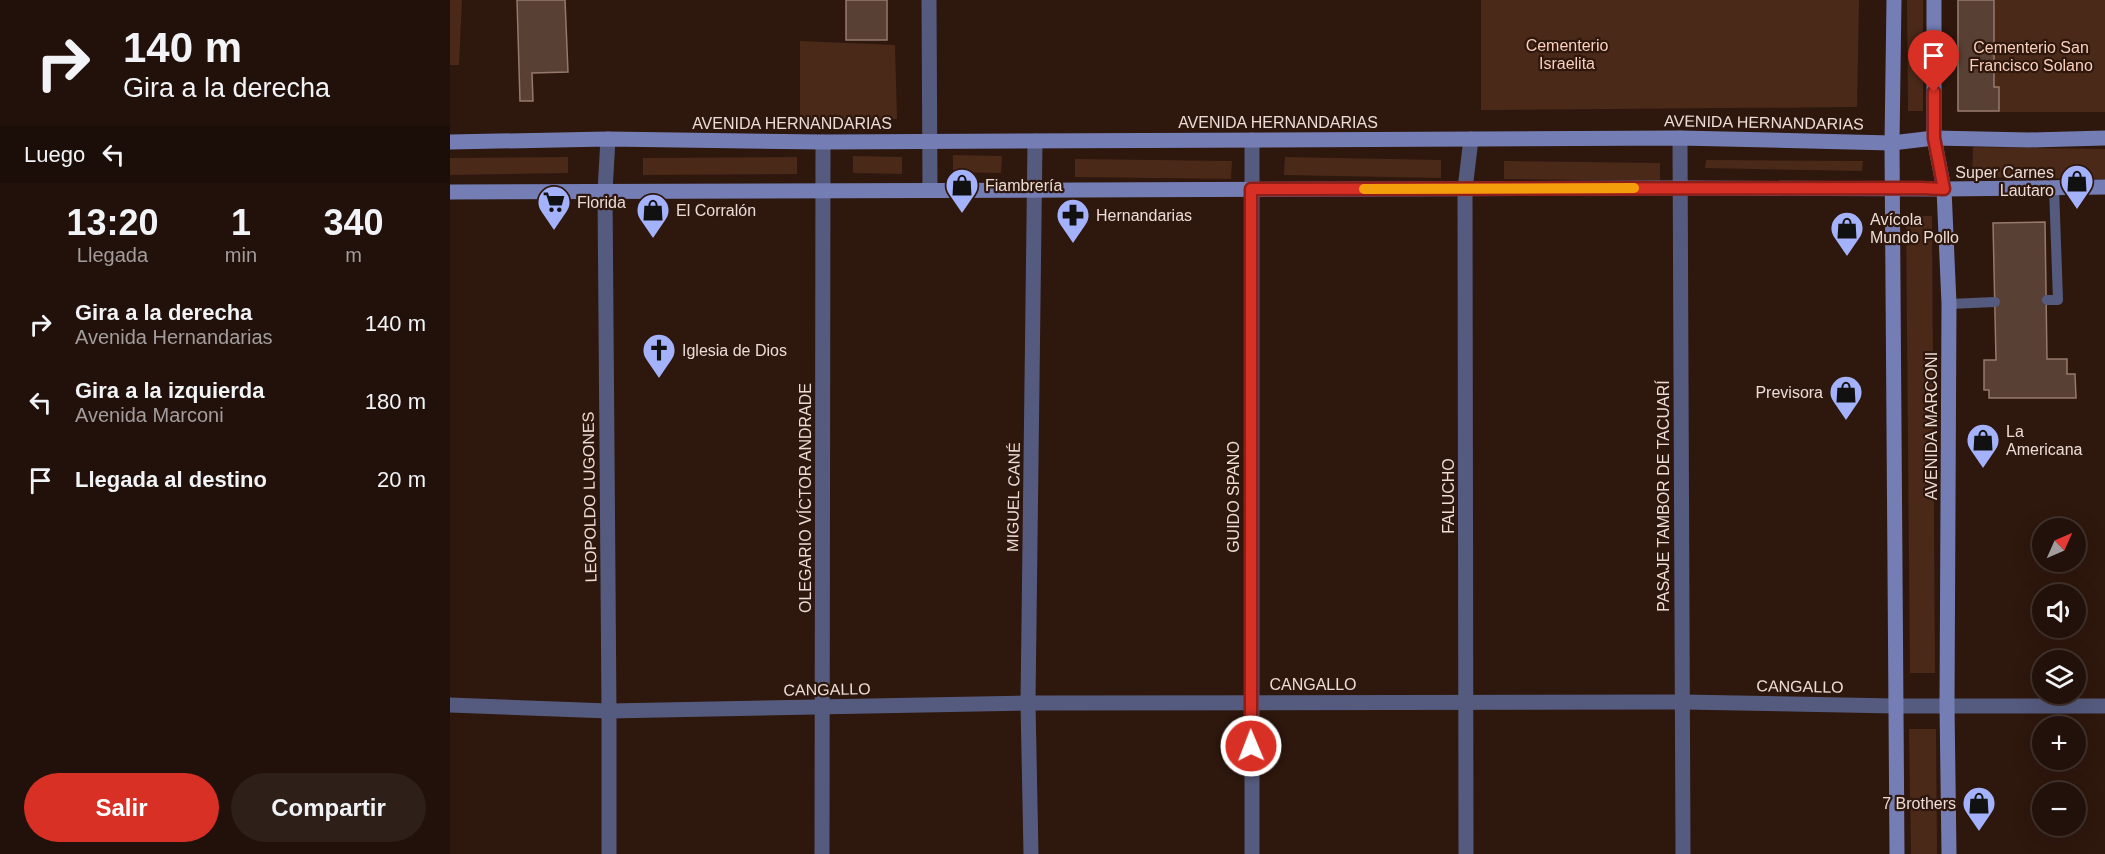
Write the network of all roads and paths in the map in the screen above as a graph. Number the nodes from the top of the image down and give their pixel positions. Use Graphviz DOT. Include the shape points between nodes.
graph roads {
  1 [pos="929,0"];
  2 [pos="1894,0"];
  3 [pos="1934,0"];
  4 [pos="1680,138"];
  5 [pos="1934,138"];
  6 [pos="2105,138"];
  7 [pos="1471,139"];
  8 [pos="608,140"];
  9 [pos="1251,140"];
  10 [pos="930,141"];
  11 [pos="1035,141"];
  12 [pos="450,142"];
  13 [pos="823,142"];
  14 [pos="1892,143"];
  15 [pos="2054,187"];
  16 [pos="2105,187"];
  17 [pos="1680,188"];
  18 [pos="1894,188"];
  19 [pos="1251,189"];
  20 [pos="1465,189"];
  21 [pos="1944,189"];
  22 [pos="824,190"];
  23 [pos="930,190"];
  24 [pos="1035,190"];
  25 [pos="605,191"];
  26 [pos="450,192"];
  27 [pos="2046,300"];
  28 [pos="1995,302"];
  29 [pos="1949,304"];
  30 [pos="1251,702"];
  31 [pos="1466,702"];
  32 [pos="1683,702"];
  33 [pos="1028,703"];
  34 [pos="450,705"];
  35 [pos="1947,705"];
  36 [pos="1895,706"];
  37 [pos="2105,706"];
  38 [pos="823,707"];
  39 [pos="609,711"];
  40 [pos="609,854"];
  41 [pos="822,854"];
  42 [pos="1032,854"];
  43 [pos="1252,854"];
  44 [pos="1466,854"];
  45 [pos="1683,854"];
  46 [pos="1897,854"];
  47 [pos="1949,854"];
  1 -- 10 [label="street"];
  2 -- 14 [label="main road"];
  3 -- 5 [label="main road, AVENIDA MARCONI"];
  4 -- 7 [label="main road, AVENIDA HERNANDARIAS"];
  4 -- 14 [label="main road, AVENIDA HERNANDARIAS"];
  4 -- 17 [label="street, PASAJE TAMBOR DE TACUARÍ"];
  5 -- 6 [label="main road, AVENIDA HERNANDARIAS"];
  5 -- 14 [label="main road, AVENIDA HERNANDARIAS"];
  5 -- 21 [label="main road, AVENIDA MARCONI"];
  7 -- 9 [label="main road, AVENIDA HERNANDARIAS"];
  7 -- 20 [label="street, FALUCHO"];
  8 -- 12 [label="main road, AVENIDA HERNANDARIAS"];
  8 -- 13 [label="main road, AVENIDA HERNANDARIAS"];
  8 -- 25 [label="street, LEOPOLDO LUGONES"];
  9 -- 11 [label="main road, AVENIDA HERNANDARIAS"];
  9 -- 19 [label="street, GUIDO SPANO"];
  10 -- 11 [label="main road, AVENIDA HERNANDARIAS"];
  10 -- 13 [label="main road, AVENIDA HERNANDARIAS"];
  10 -- 23 [label="street"];
  11 -- 24 [label="street, MIGUEL CANÉ"];
  13 -- 22 [label="street, OLEGARIO VÍCTOR ANDRADE"];
  14 -- 18 [label="main road"];
  15 -- 16 [label="main road"];
  15 -- 21 [label="main road"];
  15 -- 27 [label="lane" via="2058,300"];
  17 -- 18 [label="main road"];
  17 -- 20 [label="main road"];
  17 -- 32 [label="street, PASAJE TAMBOR DE TACUARÍ"];
  18 -- 21 [label="main road"];
  18 -- 36 [label="main road"];
  19 -- 20 [label="main road"];
  19 -- 24 [label="main road"];
  19 -- 30 [label="street, GUIDO SPANO"];
  20 -- 31 [label="street, FALUCHO"];
  21 -- 29 [label="main road, AVENIDA MARCONI"];
  22 -- 23 [label="main road"];
  22 -- 25 [label="main road"];
  22 -- 38 [label="street, OLEGARIO VÍCTOR ANDRADE"];
  23 -- 24 [label="main road"];
  24 -- 33 [label="street, MIGUEL CANÉ"];
  25 -- 26 [label="main road"];
  25 -- 39 [label="street, LEOPOLDO LUGONES"];
  28 -- 29 [label="lane"];
  29 -- 35 [label="main road, AVENIDA MARCONI"];
  30 -- 31 [label="street, CANGALLO"];
  30 -- 33 [label="street, CANGALLO"];
  30 -- 43 [label="street, GUIDO SPANO"];
  31 -- 32 [label="street, CANGALLO"];
  31 -- 44 [label="street, FALUCHO"];
  32 -- 36 [label="street, CANGALLO"];
  32 -- 45 [label="street, PASAJE TAMBOR DE TACUARÍ"];
  33 -- 38 [label="street, CANGALLO"];
  33 -- 42 [label="street, MIGUEL CANÉ"];
  34 -- 39 [label="street, CANGALLO"];
  35 -- 36 [label="street, CANGALLO"];
  35 -- 37 [label="street, CANGALLO"];
  35 -- 47 [label="main road, AVENIDA MARCONI"];
  36 -- 46 [label="main road"];
  38 -- 39 [label="street, CANGALLO"];
  38 -- 41 [label="street, OLEGARIO VÍCTOR ANDRADE"];
  39 -- 40 [label="street, LEOPOLDO LUGONES"];
}
